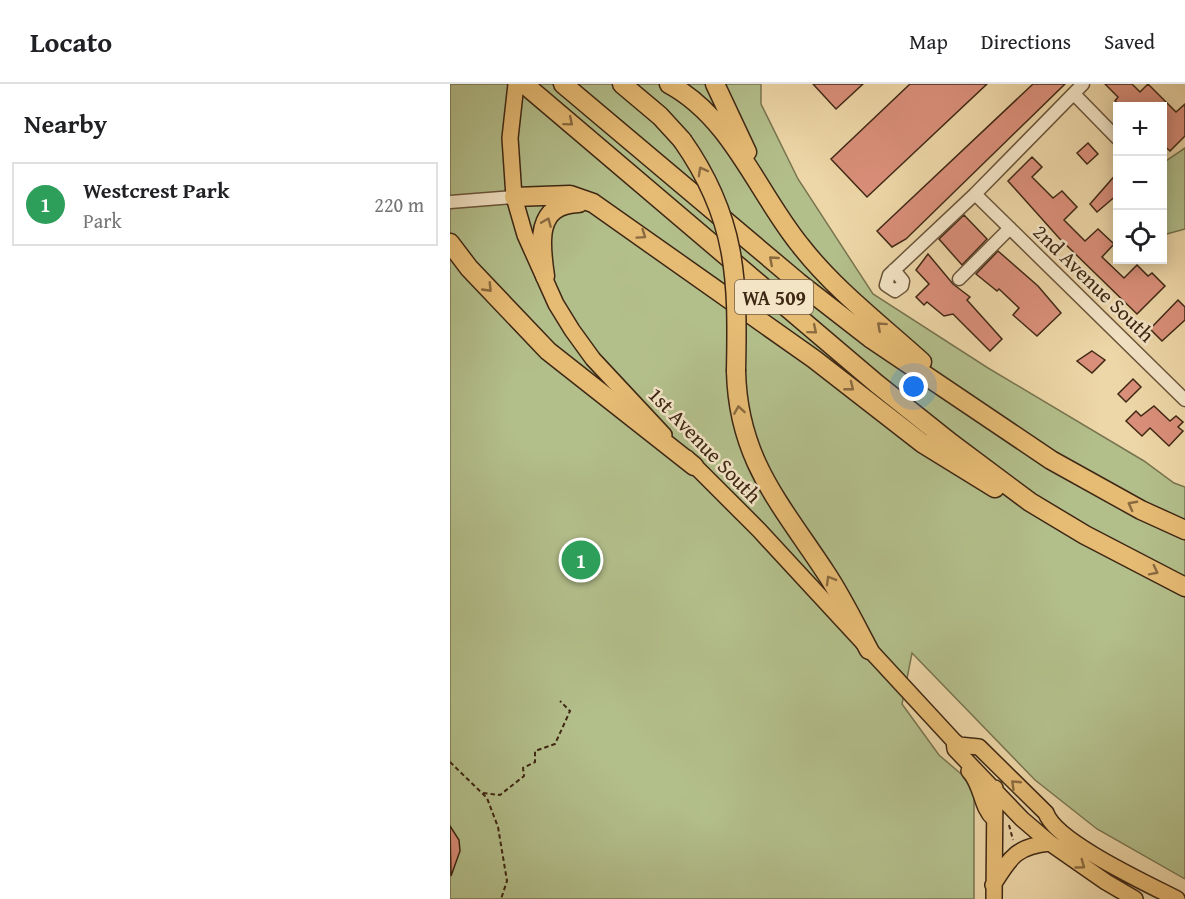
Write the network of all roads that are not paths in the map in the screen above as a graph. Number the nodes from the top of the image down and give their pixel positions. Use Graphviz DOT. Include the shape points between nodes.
graph roads {
  1 [pos="516,84"];
  2 [pos="524,84"];
  3 [pos="563,84"];
  4 [pos="622,84"];
  5 [pos="669,84"];
  6 [pos="716,84"];
  7 [pos="1083,84"];
  8 [pos="1074,94"];
  9 [pos="1113,134"];
  10 [pos="975,194"];
  11 [pos="514,196"];
  12 [pos="450,202"];
  13 [pos="593,202"];
  14 [pos="771,202"];
  15 [pos="1010,228"];
  16 [pos="450,244"];
  17 [pos="894,270"];
  18 [pos="545,276"];
  19 [pos="959,279"];
  20 [pos="1185,400"];
  21 [pos="972,406"];
  22 [pos="694,466"];
  23 [pos="1030,502"];
  24 [pos="1185,530"];
  25 [pos="1185,587"];
  26 [pos="869,650"];
  27 [pos="957,747"];
  28 [pos="979,747"];
  29 [pos="999,797"];
  30 [pos="1001,819"];
  31 [pos="1048,821"];
  32 [pos="1050,843"];
  33 [pos="993,892"];
  34 [pos="1135,899"];
  35 [pos="1177,899"];
  1 -- 11 [label="main road, 1st Avenue South" via="510,138"];
  2 -- 23 [label="highway, WA 509, one-way" via="877,384"];
  21 -- 3 [label="highway, WA 509, one-way" via="828,306"];
  26 -- 4 [label="highway, one-way, bridge" via="828,575 759,471 747,443 740,418 736,370 736,284 723,214 682,140"];
  5 -- 14 [label="highway" via="717,124"];
  6 -- 14 [label="highway"];
  7 -- 8 [label="street"];
  8 -- 9 [label="street"];
  8 -- 10 [label="street"];
  10 -- 15 [label="street, 2nd Avenue South"];
  10 -- 17 [label="street"];
  11 -- 12 [label="street"];
  11 -- 13 [label="highway" via="570,195"];
  11 -- 18 [label="main road, 1st Avenue South" via="525,235"];
  18 -- 13 [label="highway, one-way" via="542,244 548,216 556,207"];
  13 -- 23 [label="highway, one-way" via="797,346 922,443 1002,492"];
  21 -- 14 [label="highway, one-way" via="832,282 801,247"];
  15 -- 19 [label="street"];
  15 -- 20 [label="street, 2nd Avenue South"];
  16 -- 22 [label="highway, one-way" via="548,351"];
  18 -- 22 [label="main road, 1st Avenue South" via="556,304 593,358"];
  24 -- 21 [label="highway, WA 509, one-way" via="1050,460"];
  22 -- 26 [label="main road, 1st Avenue South"];
  23 -- 25 [label="highway, WA 509, one-way"];
  26 -- 27 [label="main road, 1st Avenue South"];
  27 -- 28 [label="main road"];
  27 -- 29 [label="main road"];
  27 -- 30 [label="main road" via="964,766 981,788 985,810"];
  28 -- 29 [label="main road" via="987,757"];
  31 -- 28 [label="main road, one-way" via="1046,813"];
  29 -- 30 [label="main road"];
  29 -- 31 [label="main road" via="1017,802 1041,821"];
  29 -- 32 [label="main road"];
  30 -- 33 [label="main road"];
  31 -- 35 [label="main road" via="1105,860"];
  32 -- 33 [label="main road" via="1017,852"];
  32 -- 34 [label="main road, one-way"];
}
